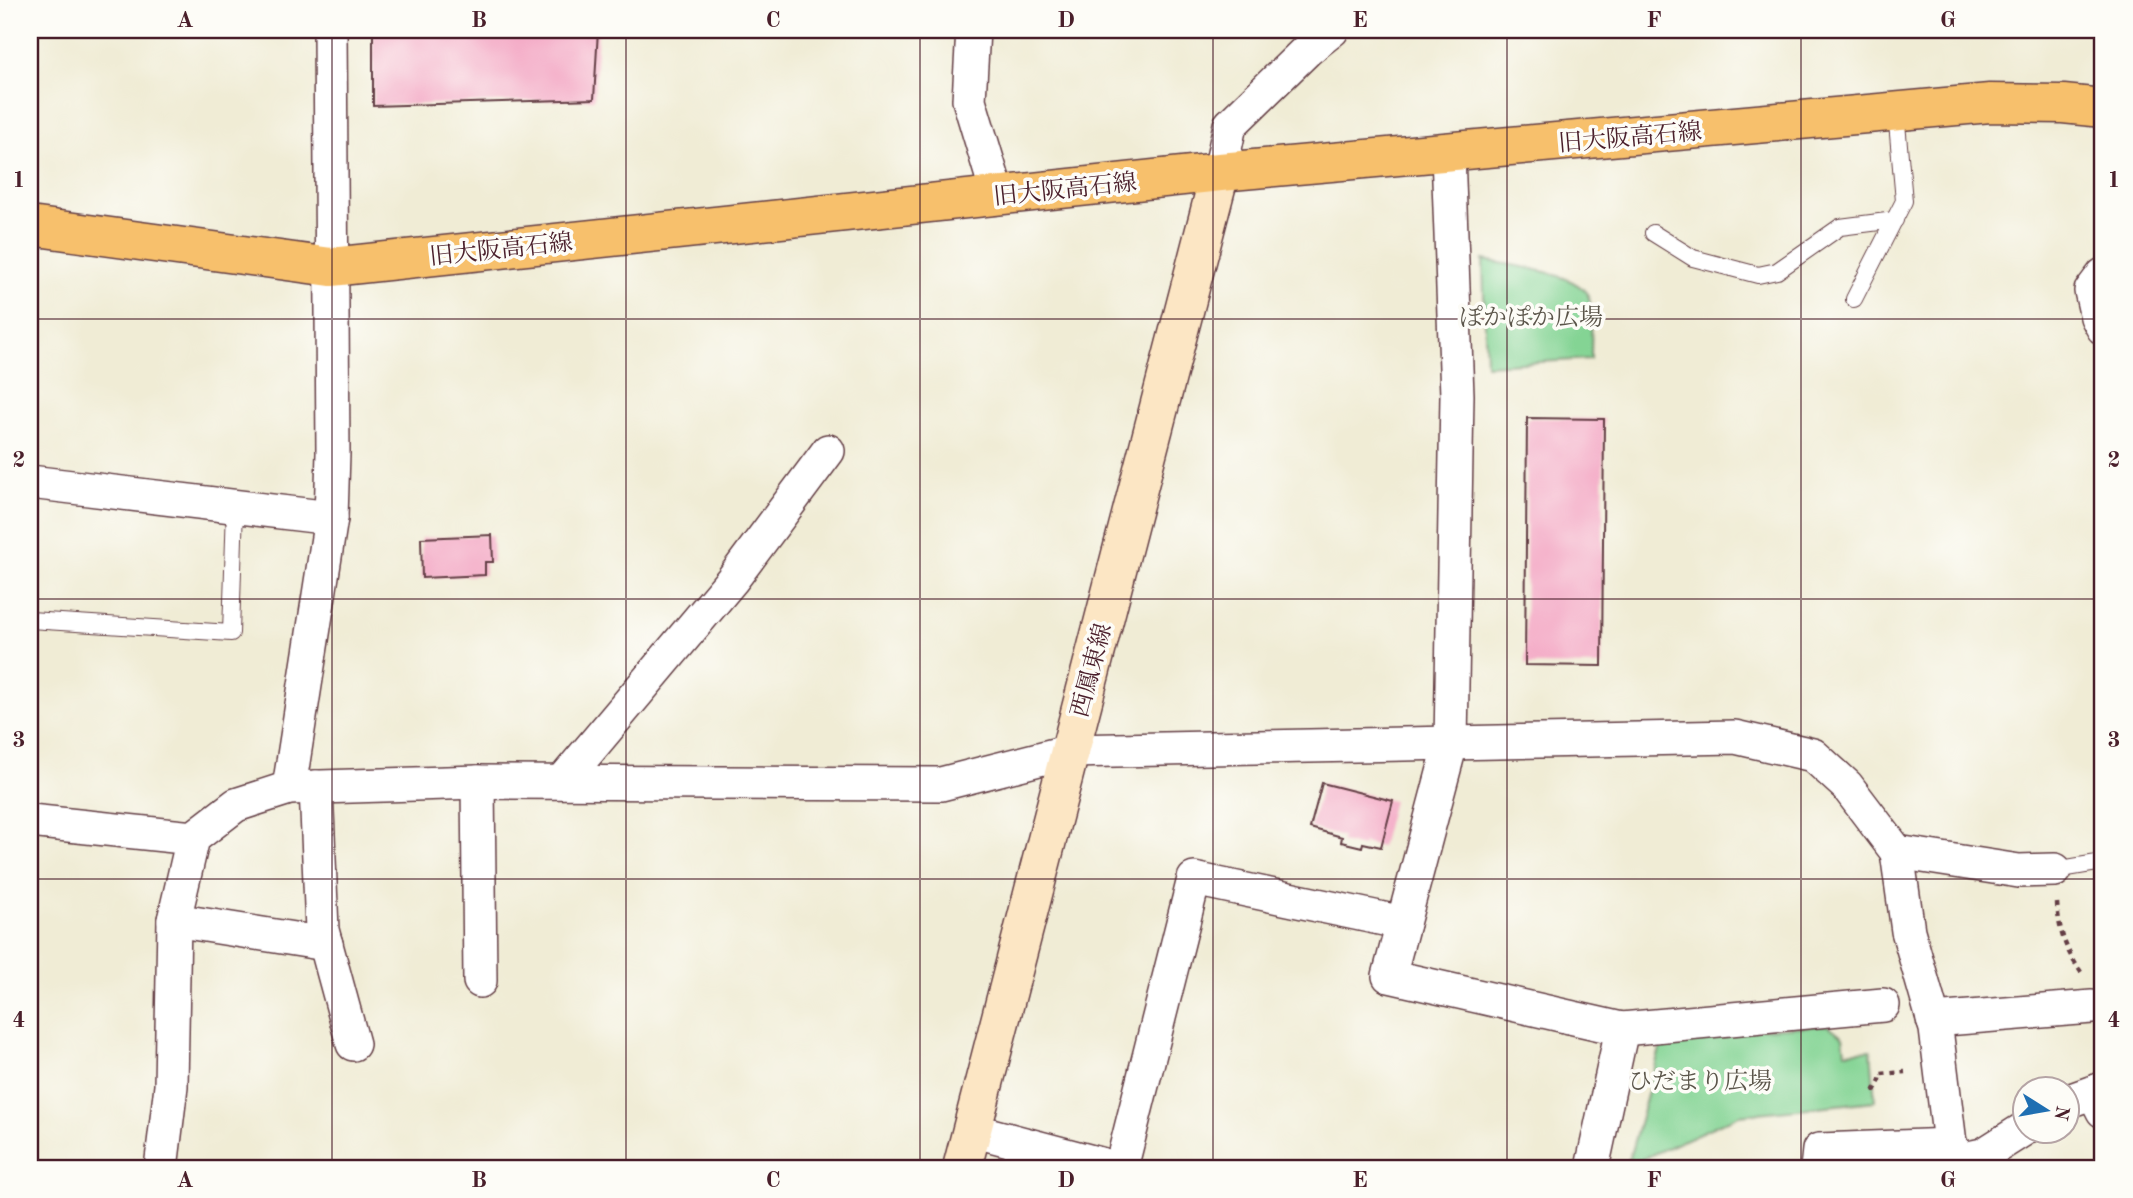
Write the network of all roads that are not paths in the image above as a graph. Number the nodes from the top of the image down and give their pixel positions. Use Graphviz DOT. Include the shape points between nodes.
graph roads {
  1 [pos="330,30"];
  2 [pos="973,30"];
  3 [pos="1312,36"];
  4 [pos="2103,108"];
  5 [pos="1896,112"];
  6 [pos="1448,154"];
  7 [pos="1220,172"];
  8 [pos="998,196"];
  9 [pos="1895,220"];
  10 [pos="30,226"];
  11 [pos="1653,233"];
  12 [pos="331,267"];
  13 [pos="2103,275"];
  14 [pos="1854,299"];
  15 [pos="2103,328"];
  16 [pos="828,451"];
  17 [pos="30,482"];
  18 [pos="235,506"];
  19 [pos="331,518"];
  20 [pos="30,620"];
  21 [pos="1451,743"];
  22 [pos="1070,751"];
  23 [pos="563,781"];
  24 [pos="478,782"];
  25 [pos="302,788"];
  26 [pos="30,821"];
  27 [pos="193,838"];
  28 [pos="1897,852"];
  29 [pos="2103,862"];
  30 [pos="2055,870"];
  31 [pos="174,920"];
  32 [pos="1403,923"];
  33 [pos="326,944"];
  34 [pos="480,981"];
  35 [pos="1883,1005"];
  36 [pos="2092,1007"];
  37 [pos="1933,1020"];
  38 [pos="1622,1029"];
  39 [pos="353,1044"];
  40 [pos="2080,1097"];
  41 [pos="2103,1111"];
  42 [pos="972,1130"];
  43 [pos="2010,1138"];
  44 [pos="1953,1158"];
  45 [pos="161,1168"];
  46 [pos="962,1168"];
  47 [pos="1115,1168"];
  48 [pos="1121,1168"];
  49 [pos="1592,1168"];
  50 [pos="1817,1168"];
  1 -- 12 [label="street"];
  2 -- 8 [label="street" via="969,100"];
  3 -- 7 [label="street" via="1230,125"];
  4 -- 5 [label="main road, 旧大阪高石線" via="1990,103"];
  5 -- 6 [label="main road, 旧大阪高石線"];
  5 -- 9 [label="lane" via="1904,201"];
  6 -- 7 [label="main road, 旧大阪高石線"];
  6 -- 21 [label="street" via="1457,395"];
  7 -- 8 [label="main road, 旧大阪高石線"];
  7 -- 22 [label="main road, 西鳳東線"];
  8 -- 12 [label="main road, 旧大阪高石線"];
  9 -- 11 [label="lane" via="1840,227 1777,271 1758,275 1693,258"];
  9 -- 14 [label="lane"];
  10 -- 12 [label="main road, 旧大阪高石線"];
  12 -- 19 [label="street"];
  13 -- 15 [label="street" via="2091,292"];
  16 -- 23 [label="street" via="732,580"];
  17 -- 18 [label="street"];
  18 -- 19 [label="street"];
  18 -- 20 [label="lane" via="231,632"];
  19 -- 25 [label="street"];
  21 -- 22 [label="street"];
  21 -- 28 [label="street" via="1735,737 1813,755 1846,786"];
  21 -- 32 [label="street"];
  22 -- 23 [label="street" via="941,784"];
  22 -- 42 [label="main road, 西鳳東線"];
  23 -- 24 [label="street"];
  24 -- 25 [label="street"];
  24 -- 34 [label="street"];
  25 -- 27 [label="street" via="236,805"];
  25 -- 33 [label="street"];
  26 -- 27 [label="street"];
  27 -- 31 [label="street"];
  28 -- 30 [label="street" via="2020,870"];
  28 -- 37 [label="street" via="1908,931"];
  29 -- 30 [label="lane"];
  31 -- 33 [label="street"];
  31 -- 45 [label="street" via="171,1086"];
  32 -- 38 [label="street" via="1389,976"];
  32 -- 48 [label="street" via="1194,879"];
  33 -- 39 [label="street"];
  35 -- 38 [label="street"];
  36 -- 37 [label="street"];
  37 -- 44 [label="street"];
  38 -- 49 [label="street"];
  40 -- 41 [label="street" via="2099,1090"];
  42 -- 46 [label="main road, 西鳳東線"];
  42 -- 47 [label="street"];
  43 -- 44 [label="street" via="1983,1155"];
  44 -- 50 [label="street" via="1819,1150"];
}
